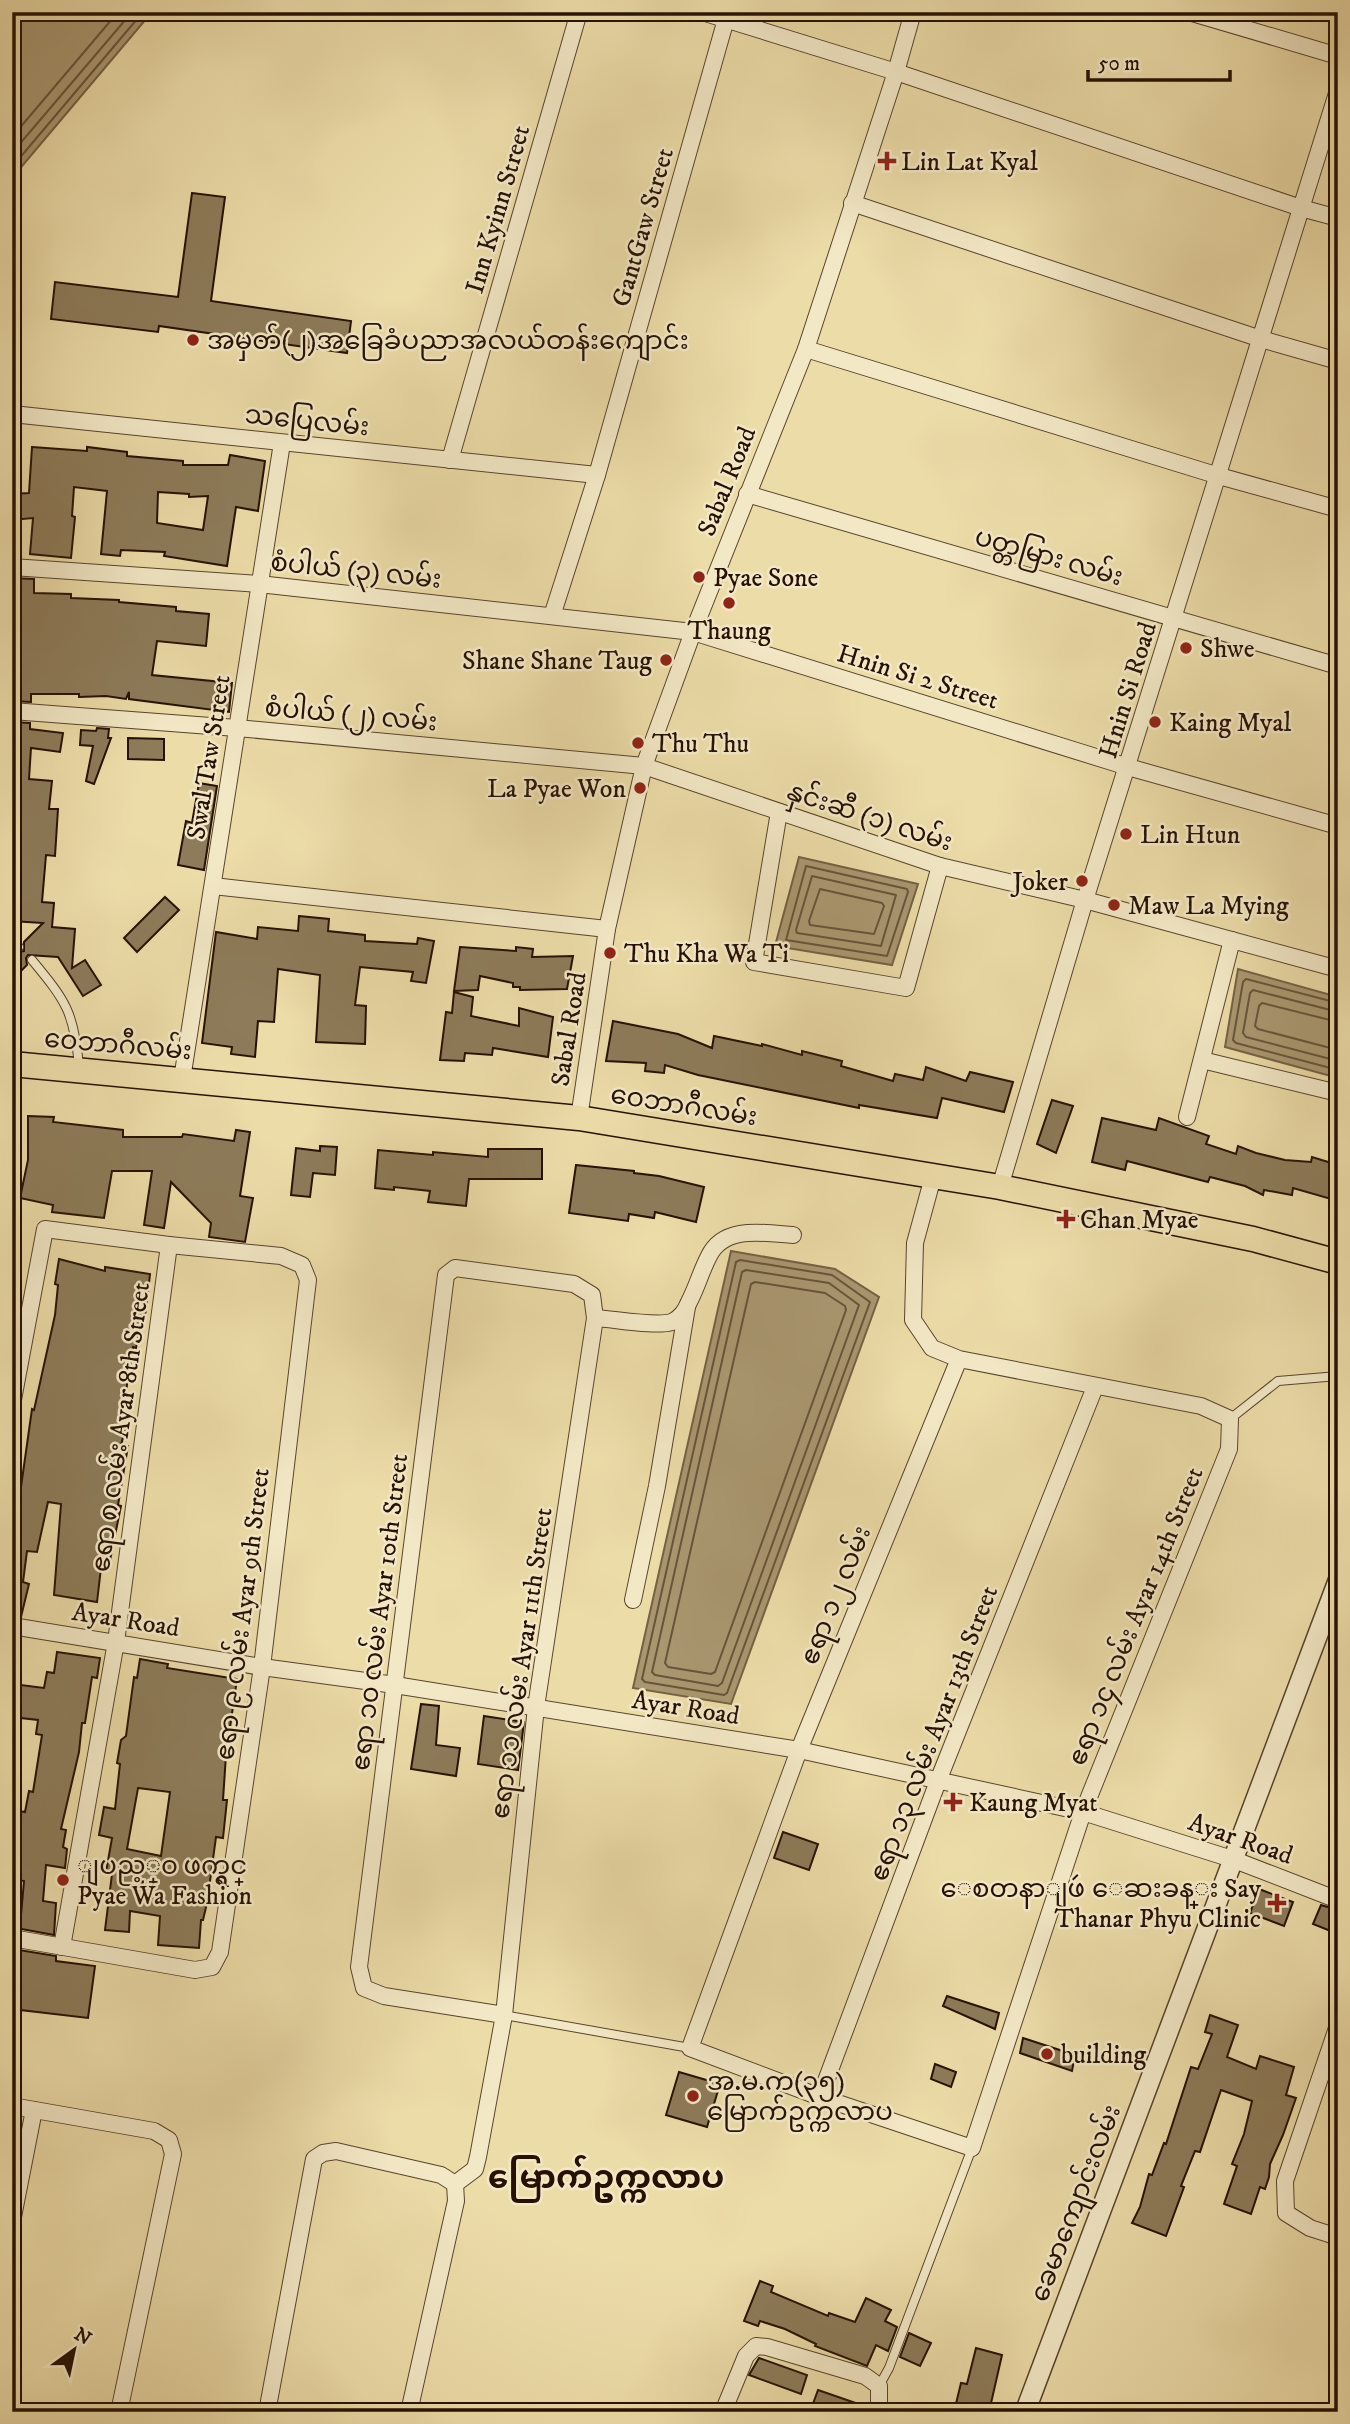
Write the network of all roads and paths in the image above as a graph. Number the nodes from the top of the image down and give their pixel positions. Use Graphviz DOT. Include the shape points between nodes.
graph roads {
  1 [pos="579,12"];
  2 [pos="702,12"];
  3 [pos="912,12"];
  4 [pos="1189,12"];
  5 [pos="727,16"];
  6 [pos="1338,56"];
  7 [pos="896,72"];
  8 [pos="1338,90"];
  9 [pos="852,204"];
  10 [pos="1301,208"];
  11 [pos="1338,218"];
  12 [pos="1261,339"];
  13 [pos="806,349"];
  14 [pos="1338,361"];
  15 [pos="12,414"];
  16 [pos="282,443"];
  17 [pos="450,460"];
  18 [pos="597,475"];
  19 [pos="1219,476"];
  20 [pos="747,494"];
  21 [pos="1338,509"];
  22 [pos="12,567"];
  23 [pos="259,584"];
  24 [pos="552,616"];
  25 [pos="1175,618"];
  26 [pos="693,632"];
  27 [pos="1338,666"];
  28 [pos="12,712"];
  29 [pos="237,728"];
  30 [pos="644,766"];
  31 [pos="1128,767"];
  32 [pos="779,812"];
  33 [pos="1338,826"];
  34 [pos="940,866"];
  35 [pos="213,886"];
  36 [pos="1085,900"];
  37 [pos="607,929"];
  38 [pos="12,940"];
  39 [pos="1232,940"];
  40 [pos="19,947"];
  41 [pos="32,960"];
  42 [pos="1338,969"];
  43 [pos="1202,1060"];
  44 [pos="12,1064"];
  45 [pos="79,1070"];
  46 [pos="182,1079"];
  47 [pos="1338,1093"];
  48 [pos="1187,1117"];
  49 [pos="579,1118"];
  50 [pos="933,1177"];
  51 [pos="1000,1187"];
  52 [pos="793,1235"];
  53 [pos="169,1245"];
  54 [pos="1338,1262"];
  55 [pos="687,1307"];
  56 [pos="595,1318"];
  57 [pos="958,1359"];
  58 [pos="1338,1376"];
  59 [pos="1096,1387"];
  60 [pos="12,1405"];
  61 [pos="1230,1419"];
  62 [pos="1338,1581"];
  63 [pos="633,1600"];
  64 [pos="12,1626"];
  65 [pos="116,1642"];
  66 [pos="262,1667"];
  67 [pos="395,1685"];
  68 [pos="536,1707"];
  69 [pos="799,1750"];
  70 [pos="938,1781"];
  71 [pos="1083,1812"];
  72 [pos="1232,1859"];
  73 [pos="1338,1900"];
  74 [pos="12,1938"];
  75 [pos="62,1947"];
  76 [pos="504,2015"];
  77 [pos="1338,2025"];
  78 [pos="690,2048"];
  79 [pos="820,2097"];
  80 [pos="12,2106"];
  81 [pos="34,2110"];
  82 [pos="972,2148"];
  83 [pos="455,2184"];
  84 [pos="12,2222"];
  85 [pos="1338,2237"];
  86 [pos="879,2386"];
  87 [pos="1338,2398"];
  88 [pos="120,2412"];
  89 [pos="267,2412"];
  90 [pos="409,2412"];
  91 [pos="723,2412"];
  92 [pos="876,2412"];
  93 [pos="1026,2412"];
  94 [pos="1329,2412"];
  1 -- 17 [label="street, Inn Kyinn Street"];
  2 -- 5 [label="street"];
  3 -- 7 [label="street, Sabal Road"];
  4 -- 6 [label="street"];
  5 -- 7 [label="street"];
  5 -- 18 [label="street, GantGaw Street"];
  7 -- 9 [label="street, Sabal Road"];
  7 -- 10 [label="street"];
  8 -- 10 [label="street, Hnin Si Road"];
  9 -- 12 [label="street"];
  9 -- 13 [label="street, Sabal Road"];
  10 -- 11 [label="street"];
  10 -- 12 [label="street, Hnin Si Road"];
  12 -- 14 [label="street"];
  12 -- 19 [label="street, Hnin Si Road"];
  13 -- 19 [label="street"];
  13 -- 20 [label="street, Sabal Road"];
  15 -- 16 [label="street, သပြေလမ်း"];
  16 -- 17 [label="street, သပြေလမ်း"];
  16 -- 23 [label="street, Swal Taw Street"];
  17 -- 18 [label="street, သပြေလမ်း"];
  18 -- 24 [label="street, GantGaw Street"];
  19 -- 21 [label="street"];
  19 -- 25 [label="street, Hnin Si Road"];
  20 -- 25 [label="street, ပတ္တမြား လမ်း"];
  20 -- 26 [label="street, Sabal Road"];
  22 -- 23 [label="street, စံပါယ် (၃) လမ်း"];
  23 -- 24 [label="street, စံပါယ် (၃) လမ်း"];
  23 -- 29 [label="street, Swal Taw Street"];
  24 -- 26 [label="street, စံပါယ် (၃) လမ်း"];
  25 -- 27 [label="street, ပတ္တမြား လမ်း"];
  25 -- 31 [label="street, Hnin Si Road"];
  26 -- 30 [label="street, Sabal Road"];
  26 -- 31 [label="street, Hnin Si 2 Street"];
  28 -- 29 [label="street, စံပါယ် (၂) လမ်း"];
  29 -- 30 [label="street, စံပါယ် (၂) လမ်း"];
  29 -- 35 [label="street, Swal Taw Street"];
  30 -- 32 [label="street, နှင်းဆီ (၁) လမ်း"];
  30 -- 37 [label="street, Sabal Road"];
  31 -- 33 [label="street, Hnin Si 2 Street"];
  31 -- 36 [label="street, Hnin Si Road"];
  32 -- 34 [label="street, နှင်းဆီ (၁) လမ်း"];
  32 -- 34 [label="street" via="754,962 906,988"];
  34 -- 36 [label="street, နှင်းဆီ (၁) လမ်း"];
  35 -- 37 [label="street"];
  35 -- 46 [label="street, Swal Taw Street"];
  36 -- 39 [label="street, နှင်းဆီ (၁) လမ်း"];
  36 -- 51 [label="street, Hnin Si Road"];
  37 -- 49 [label="street, Sabal Road"];
  38 -- 40 [label="lane"];
  39 -- 42 [label="street, နှင်းဆီ (၁) လမ်း"];
  39 -- 43 [label="street"];
  41 -- 45 [label="lane" via="69,1012"];
  43 -- 47 [label="street"];
  43 -- 48 [label="street"];
  44 -- 45 [label="main road, ဝေဘာဂီလမ်း"];
  45 -- 46 [label="main road, ဝေဘာဂီလမ်း"];
  46 -- 49 [label="main road, ဝေဘာဂီလမ်း"];
  49 -- 50 [label="main road, ဝေဘာဂီလမ်း"];
  50 -- 51 [label="main road, ဝေဘာဂီလမ်း"];
  50 -- 57 [label="street" via="915,1243 913,1320 932,1348"];
  51 -- 54 [label="main road, ဝေဘာဂီလမ်း" via="1253,1239"];
  52 -- 55 [label="street" via="756,1232 722,1240 709,1256"];
  53 -- 60 [label="street" via="45,1229"];
  53 -- 65 [label="street, ဧရာ ၈ လမ်း Ayar 8th Street"];
  53 -- 66 [label="street, ဧရာ ၉ လမ်း Ayar 9th Street" via="281,1256 302,1265 308,1280"];
  55 -- 56 [label="street" via="678,1318 659,1324"];
  55 -- 63 [label="street"];
  56 -- 67 [label="street, ဧရာ ၁၀ လမ်း Ayar 10th Street" via="592,1295 574,1284 460,1269 448,1272"];
  56 -- 68 [label="street, ဧရာ ၁၁ လမ်း Ayar 11th Street"];
  57 -- 59 [label="street"];
  57 -- 69 [label="street, ဧရာ ၁၂ လမ်း"];
  58 -- 61 [label="lane" via="1278,1381"];
  59 -- 61 [label="street" via="1201,1406"];
  59 -- 70 [label="street, ဧရာ ၁၃ လမ်း Ayar 13th Street"];
  61 -- 71 [label="street, ဧရာ ၁၄ လမ်း Ayar 14th Street" via="1229,1449"];
  62 -- 72 [label="street, ခေမာကျောင်းလမ်း"];
  64 -- 65 [label="street, Ayar Road"];
  65 -- 66 [label="street, Ayar Road"];
  65 -- 75 [label="street, ဧရာ ၈ လမ်း Ayar 8th Street"];
  66 -- 67 [label="street, Ayar Road"];
  66 -- 75 [label="street, ဧရာ ၉ လမ်း Ayar 9th Street" via="220,1952 212,1968 195,1970"];
  67 -- 68 [label="street, Ayar Road"];
  67 -- 76 [label="street, ဧရာ ၁၀ လမ်း Ayar 10th Street" via="359,1967 364,1988 384,1996"];
  68 -- 69 [label="street, Ayar Road"];
  68 -- 76 [label="street, ဧရာ ၁၁ လမ်း Ayar 11th Street"];
  69 -- 70 [label="street, Ayar Road"];
  69 -- 78 [label="street, ဧရာ ၁၂ လမ်း"];
  70 -- 71 [label="street, Ayar Road"];
  70 -- 79 [label="street, ဧရာ ၁၃ လမ်း Ayar 13th Street"];
  71 -- 72 [label="street, Ayar Road"];
  71 -- 82 [label="street, ဧရာ ၁၄ လမ်း Ayar 14th Street"];
  72 -- 73 [label="street, Ayar Road"];
  72 -- 93 [label="street, ခေမာကျောင်းလမ်း"];
  74 -- 75 [label="street"];
  76 -- 78 [label="lane"];
  76 -- 83 [label="street, ဧရာ ၁၁ လမ်း Ayar 11th Street" via="475,2169"];
  77 -- 85 [label="street" via="1284,2181 1286,2213 1310,2228"];
  78 -- 79 [label="street"];
  79 -- 82 [label="street"];
  80 -- 81 [label="street"];
  81 -- 84 [label="street"];
  81 -- 88 [label="street" via="154,2131 169,2140 173,2154"];
  82 -- 86 [label="lane"];
  83 -- 89 [label="street" via="440,2175 336,2151 323,2152 314,2160"];
  83 -- 90 [label="street" via="456,2201"];
  86 -- 91 [label="street" via="865,2376 755,2346 746,2356"];
  86 -- 92 [label="street"];
  87 -- 94 [label="lane"];
}
